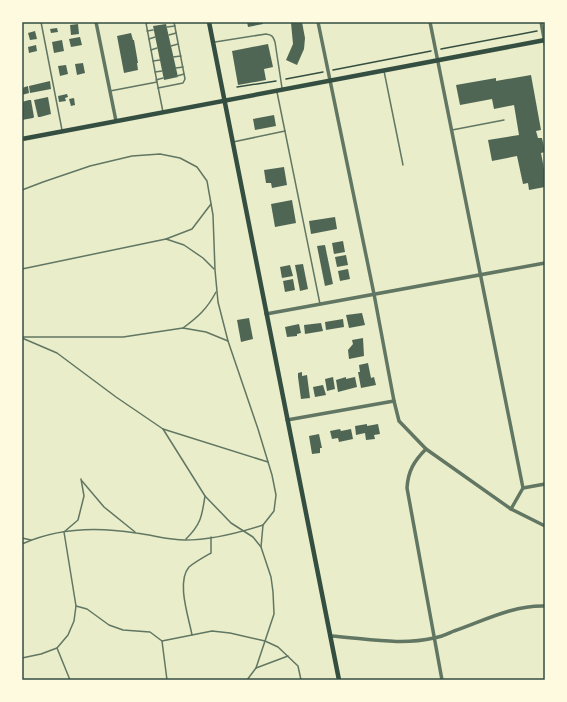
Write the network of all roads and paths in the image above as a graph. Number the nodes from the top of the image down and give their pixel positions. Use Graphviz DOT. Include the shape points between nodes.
graph roads {
  1 [pos="41,22"];
  2 [pos="96,22"];
  3 [pos="152,22"];
  4 [pos="174,22"];
  5 [pos="209,22"];
  6 [pos="318,22"];
  7 [pos="430,22"];
  8 [pos="541,22"];
  9 [pos="175,26"];
  10 [pos="167,27"];
  11 [pos="154,30"];
  12 [pos="542,30"];
  13 [pos="147,31"];
  14 [pos="176,33"];
  15 [pos="169,35"];
  16 [pos="155,37"];
  17 [pos="149,39"];
  18 [pos="545,41"];
  19 [pos="213,42"];
  20 [pos="178,44"];
  21 [pos="171,46"];
  22 [pos="157,48"];
  23 [pos="151,50"];
  24 [pos="436,50"];
  25 [pos="180,56"];
  26 [pos="173,57"];
  27 [pos="160,60"];
  28 [pos="153,61"];
  29 [pos="438,61"];
  30 [pos="183,67"];
  31 [pos="176,68"];
  32 [pos="162,71"];
  33 [pos="328,71"];
  34 [pos="384,71"];
  35 [pos="155,72"];
  36 [pos="184,74"];
  37 [pos="177,76"];
  38 [pos="163,78"];
  39 [pos="281,80"];
  40 [pos="157,81"];
  41 [pos="330,81"];
  42 [pos="237,87"];
  43 [pos="158,88"];
  44 [pos="283,90"];
  45 [pos="110,91"];
  46 [pos="277,91"];
  47 [pos="225,101"];
  48 [pos="164,113"];
  49 [pos="504,120"];
  50 [pos="116,121"];
  51 [pos="452,130"];
  52 [pos="285,131"];
  53 [pos="62,132"];
  54 [pos="22,139"];
  55 [pos="233,142"];
  56 [pos="403,165"];
  57 [pos="22,190"];
  58 [pos="211,204"];
  59 [pos="166,239"];
  60 [pos="545,263"];
  61 [pos="22,268"];
  62 [pos="215,270"];
  63 [pos="481,274"];
  64 [pos="217,290"];
  65 [pos="374,294"];
  66 [pos="320,304"];
  67 [pos="266,314"];
  68 [pos="183,328"];
  69 [pos="22,338"];
  70 [pos="228,341"];
  71 [pos="394,401"];
  72 [pos="287,420"];
  73 [pos="164,428"];
  74 [pos="426,449"];
  75 [pos="268,462"];
  76 [pos="545,484"];
  77 [pos="523,488"];
  78 [pos="205,496"];
  79 [pos="512,509"];
  80 [pos="263,525"];
  81 [pos="545,526"];
  82 [pos="243,531"];
  83 [pos="64,532"];
  84 [pos="136,533"];
  85 [pos="211,537"];
  86 [pos="22,538"];
  87 [pos="31,540"];
  88 [pos="186,540"];
  89 [pos="22,544"];
  90 [pos="261,547"];
  91 [pos="76,606"];
  92 [pos="545,606"];
  93 [pos="192,635"];
  94 [pos="330,636"];
  95 [pos="435,638"];
  96 [pos="265,641"];
  97 [pos="162,642"];
  98 [pos="57,648"];
  99 [pos="288,656"];
  100 [pos="22,658"];
  101 [pos="256,668"];
  102 [pos="70,680"];
  103 [pos="167,680"];
  104 [pos="247,680"];
  105 [pos="301,680"];
  106 [pos="339,680"];
  107 [pos="442,680"];
  1 -- 53 [label="lane"];
  2 -- 45 [label="street"];
  3 -- 13 [label="lane" via="146,23"];
  4 -- 9 [label="lane"];
  5 -- 19 [label="main road"];
  6 -- 33 [label="street"];
  7 -- 24 [label="street"];
  8 -- 12 [label="street"];
  9 -- 10 [label="lane"];
  9 -- 14 [label="lane"];
  11 -- 13 [label="lane"];
  12 -- 18 [label="street"];
  12 -- 24 [label="path"];
  13 -- 17 [label="lane"];
  14 -- 15 [label="lane"];
  14 -- 20 [label="lane"];
  16 -- 17 [label="lane"];
  17 -- 23 [label="lane"];
  18 -- 29 [label="main road"];
  19 -- 39 [label="lane" via="270,34 275,42"];
  19 -- 47 [label="main road"];
  20 -- 21 [label="lane"];
  20 -- 25 [label="lane"];
  22 -- 23 [label="lane"];
  23 -- 28 [label="lane"];
  24 -- 29 [label="street"];
  24 -- 33 [label="path"];
  25 -- 26 [label="lane"];
  25 -- 30 [label="lane"];
  27 -- 28 [label="lane"];
  28 -- 35 [label="lane"];
  29 -- 34 [label="main road"];
  29 -- 51 [label="street"];
  30 -- 31 [label="lane"];
  30 -- 36 [label="lane"];
  32 -- 35 [label="lane"];
  33 -- 39 [label="path"];
  33 -- 41 [label="street"];
  34 -- 41 [label="main road"];
  34 -- 56 [label="lane"];
  35 -- 40 [label="lane"];
  36 -- 37 [label="lane"];
  36 -- 43 [label="lane" via="183,84"];
  38 -- 40 [label="lane"];
  39 -- 42 [label="path"];
  39 -- 44 [label="lane"];
  40 -- 43 [label="lane"];
  40 -- 45 [label="lane"];
  41 -- 44 [label="main road"];
  41 -- 65 [label="street"];
  43 -- 48 [label="lane"];
  44 -- 46 [label="main road"];
  45 -- 50 [label="street"];
  46 -- 47 [label="main road"];
  46 -- 52 [label="lane"];
  47 -- 48 [label="main road"];
  47 -- 55 [label="main road"];
  48 -- 50 [label="main road"];
  49 -- 51 [label="lane"];
  50 -- 53 [label="main road"];
  51 -- 63 [label="street"];
  52 -- 55 [label="lane"];
  52 -- 66 [label="lane"];
  53 -- 54 [label="main road"];
  55 -- 67 [label="main road"];
  57 -- 58 [label="lane" via="90,166 132,156 160,154 180,158 197,167 207,180"];
  58 -- 59 [label="lane" via="192,229"];
  58 -- 62 [label="lane"];
  59 -- 61 [label="lane"];
  59 -- 62 [label="lane" via="184,245"];
  60 -- 63 [label="street"];
  62 -- 64 [label="lane"];
  63 -- 65 [label="street"];
  63 -- 77 [label="street"];
  64 -- 68 [label="lane" via="210,304"];
  64 -- 70 [label="lane"];
  65 -- 66 [label="street"];
  65 -- 71 [label="street"];
  66 -- 67 [label="street"];
  67 -- 72 [label="main road"];
  68 -- 69 [label="lane" via="123,336"];
  68 -- 70 [label="lane" via="206,332"];
  69 -- 73 [label="lane" via="57,353 116,397"];
  70 -- 75 [label="lane"];
  71 -- 72 [label="street"];
  71 -- 74 [label="street" via="400,421"];
  72 -- 94 [label="main road"];
  73 -- 75 [label="lane"];
  73 -- 78 [label="lane"];
  74 -- 79 [label="street"];
  74 -- 95 [label="street" via="411,468 406,488"];
  75 -- 80 [label="lane" via="276,495 274,511"];
  76 -- 77 [label="street"];
  77 -- 79 [label="street"];
  78 -- 82 [label="lane"];
  78 -- 88 [label="lane" via="202,516"];
  79 -- 81 [label="street"];
  80 -- 82 [label="lane"];
  80 -- 90 [label="lane"];
  82 -- 85 [label="lane"];
  82 -- 90 [label="lane"];
  83 -- 84 [label="lane" via="99,529"];
  83 -- 84 [label="lane" via="78,520 84,496 81,479 104,507"];
  83 -- 87 [label="lane"];
  83 -- 91 [label="lane"];
  84 -- 88 [label="lane"];
  85 -- 88 [label="lane"];
  85 -- 93 [label="lane" via="211,553 189,567 184,578 183,589"];
  86 -- 87 [label="lane"];
  87 -- 89 [label="lane"];
  90 -- 96 [label="lane" via="273,592 274,614"];
  91 -- 97 [label="lane" via="87,609 109,625 123,630 150,632"];
  91 -- 98 [label="lane" via="74,621 68,635"];
  92 -- 95 [label="street" via="531,605 513,610"];
  93 -- 96 [label="lane" via="212,631"];
  93 -- 97 [label="lane"];
  94 -- 95 [label="street" via="394,642"];
  94 -- 106 [label="main road"];
  95 -- 107 [label="street"];
  96 -- 99 [label="lane" via="278,647"];
  96 -- 101 [label="lane"];
  97 -- 103 [label="lane"];
  98 -- 100 [label="lane"];
  98 -- 102 [label="lane"];
  99 -- 101 [label="lane"];
  99 -- 105 [label="lane" via="298,666"];
  101 -- 104 [label="lane"];
}
